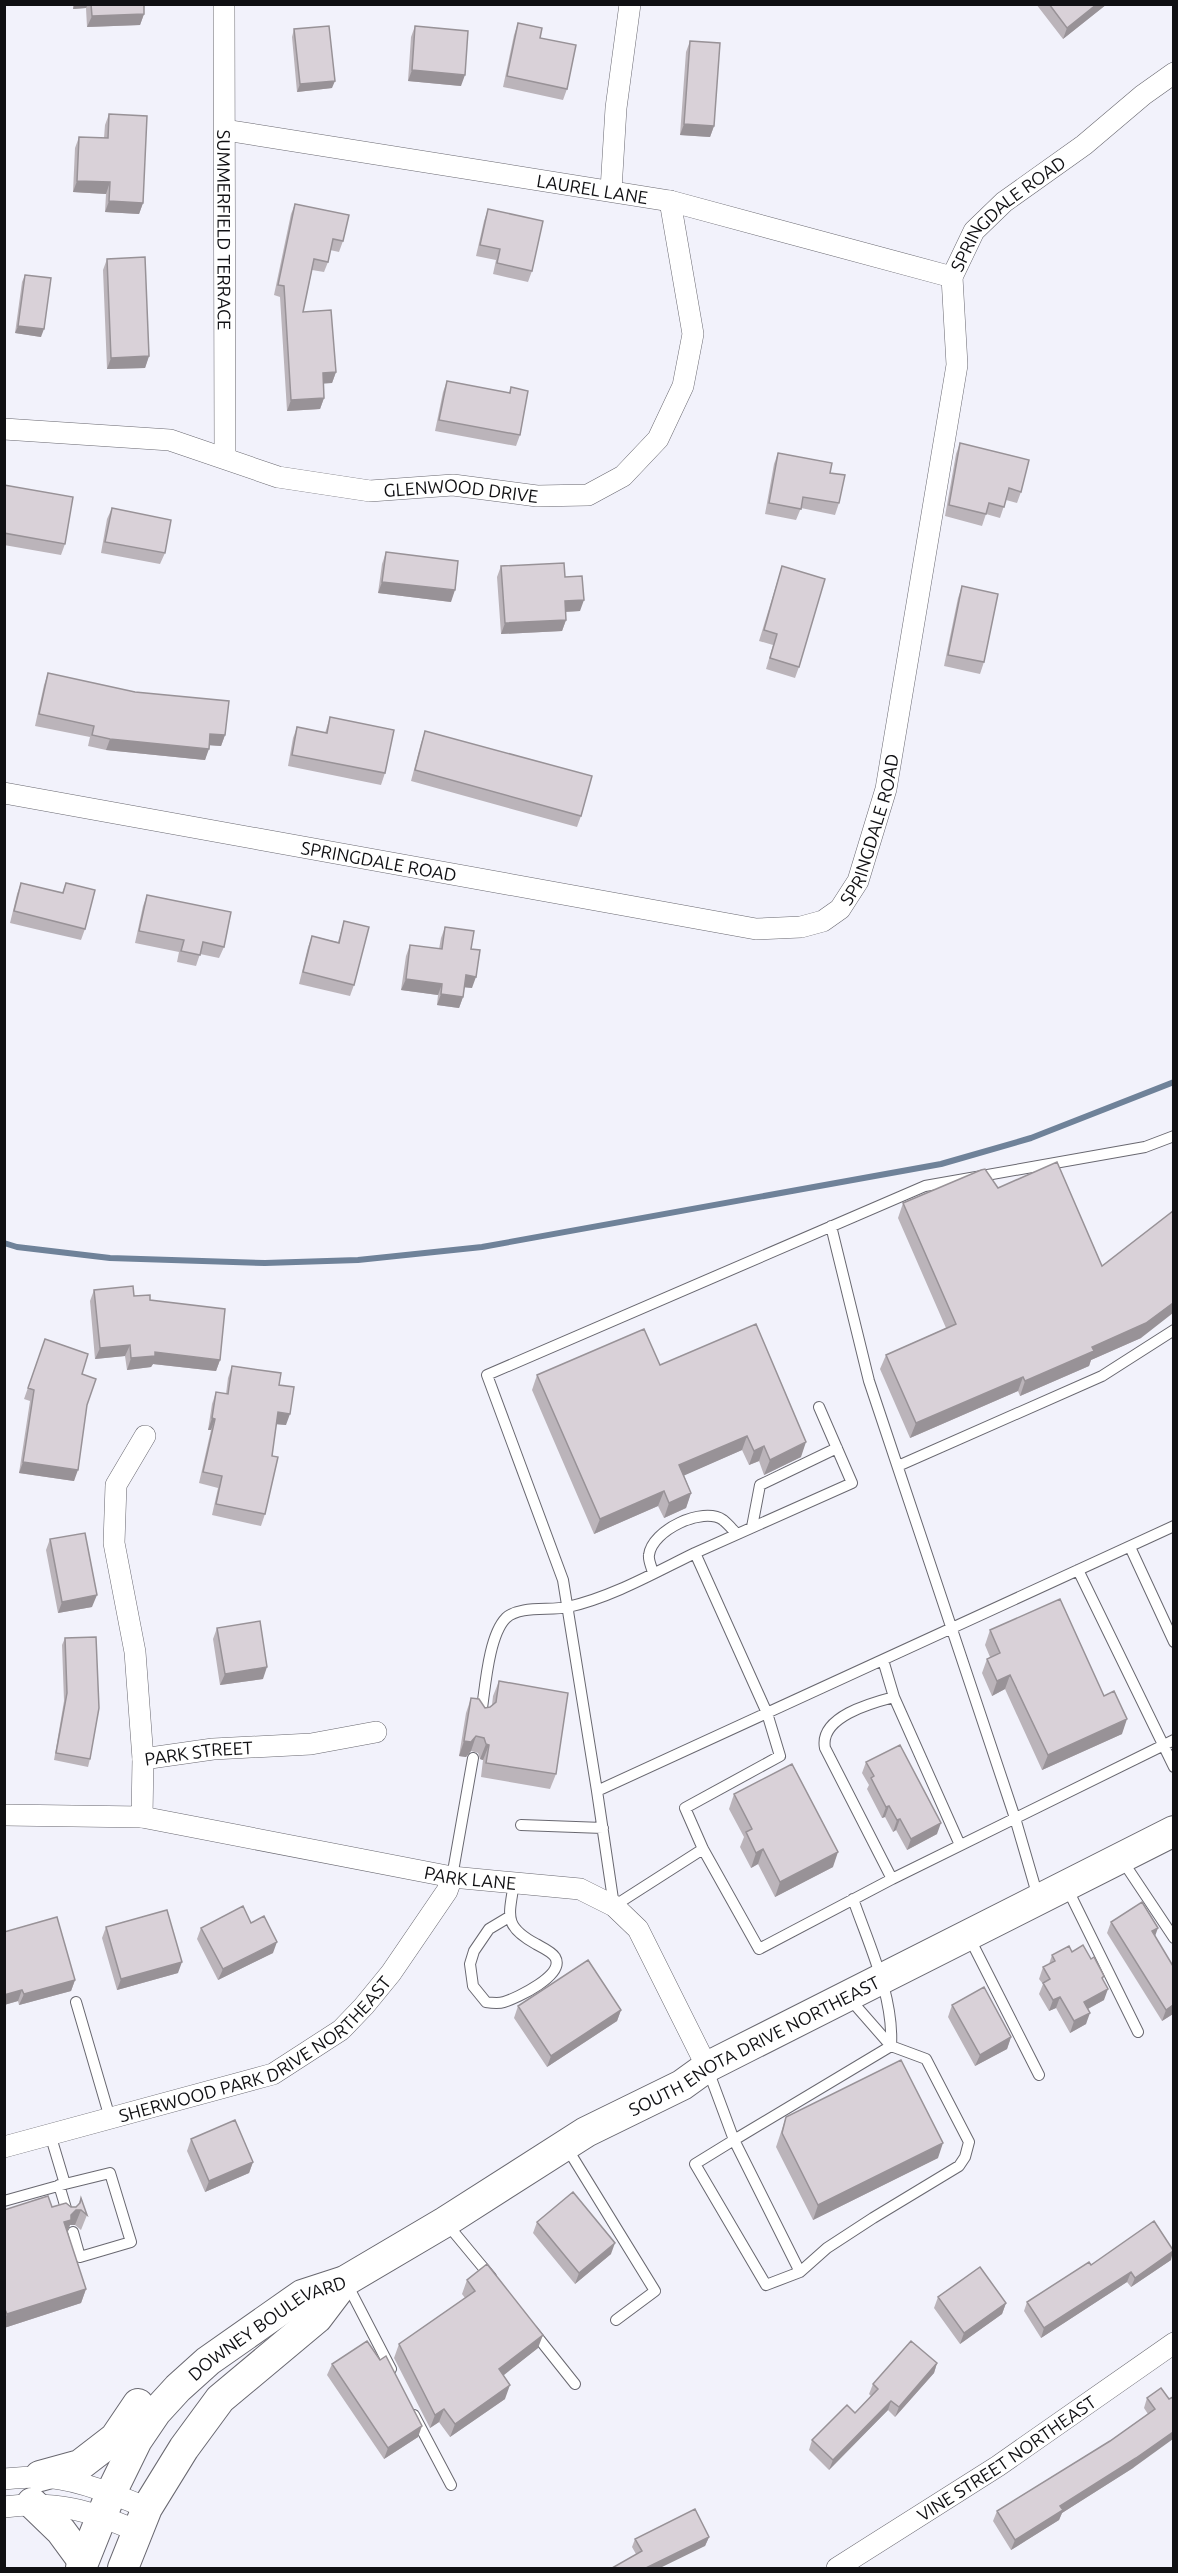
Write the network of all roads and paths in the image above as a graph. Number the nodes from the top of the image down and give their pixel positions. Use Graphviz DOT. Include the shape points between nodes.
graph roads {
  1 [pos="224,4"];
  2 [pos="630,4"];
  3 [pos="1173,73"];
  4 [pos="225,130"];
  5 [pos="611,190"];
  6 [pos="670,201"];
  7 [pos="952,277"];
  8 [pos="4,429"];
  9 [pos="225,457"];
  10 [pos="4,793"];
  11 [pos="1173,1136"];
  12 [pos="831,1226"];
  13 [pos="1173,1330"];
  14 [pos="819,1407"];
  15 [pos="145,1436"];
  16 [pos="837,1448"];
  17 [pos="898,1466"];
  18 [pos="1173,1526"];
  19 [pos="752,1527"];
  20 [pos="737,1534"];
  21 [pos="1130,1547"];
  22 [pos="695,1553"];
  23 [pos="1078,1570"];
  24 [pos="653,1573"];
  25 [pos="567,1607"];
  26 [pos="952,1628"];
  27 [pos="1173,1642"];
  28 [pos="883,1660"];
  29 [pos="894,1697"];
  30 [pos="767,1713"];
  31 [pos="481,1715"];
  32 [pos="376,1732"];
  33 [pos="1173,1740"];
  34 [pos="1162,1746"];
  35 [pos="473,1758"];
  36 [pos="143,1759"];
  37 [pos="1173,1767"];
  38 [pos="597,1791"];
  39 [pos="4,1815"];
  40 [pos="142,1817"];
  41 [pos="1015,1818"];
  42 [pos="521,1825"];
  43 [pos="603,1828"];
  44 [pos="1173,1831"];
  45 [pos="960,1845"];
  46 [pos="703,1849"];
  47 [pos="1120,1858"];
  48 [pos="452,1877"];
  49 [pos="892,1879"];
  50 [pos="514,1883"];
  51 [pos="1065,1885"];
  52 [pos="1038,1898"];
  53 [pos="854,1899"];
  54 [pos="614,1906"];
  55 [pos="509,1917"];
  56 [pos="968,1934"];
  57 [pos="1173,1938"];
  58 [pos="880,1979"];
  59 [pos="847,1996"];
  60 [pos="76,2002"];
  61 [pos="1138,2032"];
  62 [pos="891,2046"];
  63 [pos="707,2067"];
  64 [pos="1039,2075"];
  65 [pos="110,2118"];
  66 [pos="50,2134"];
  67 [pos="734,2140"];
  68 [pos="6,2141"];
  69 [pos="566,2145"];
  70 [pos="62,2184"];
  71 [pos="4,2201"];
  72 [pos="68,2215"];
  73 [pos="445,2222"];
  74 [pos="73,2232"];
  75 [pos="800,2272"];
  76 [pos="345,2282"];
  77 [pos="495,2282"];
  78 [pos="524,2319"];
  79 [pos="616,2320"];
  80 [pos="1173,2343"];
  81 [pos="208,2361"];
  82 [pos="397,2382"];
  83 [pos="575,2384"];
  84 [pos="408,2402"];
  85 [pos="4,2479"];
  86 [pos="451,2485"];
  87 [pos="26,2496"];
  88 [pos="107,2505"];
  89 [pos="142,2520"];
  90 [pos="82,2565"];
  91 [pos="123,2568"];
  92 [pos="837,2568"];
  1 -- 4 [label="street, SUMMERFIELD TERRACE"];
  2 -- 5 [label="street" via="616,108"];
  3 -- 7 [label="street, SPRINGDALE ROAD" via="1084,145 1004,202 974,231"];
  4 -- 5 [label="street, LAUREL LANE"];
  4 -- 9 [label="street, SUMMERFIELD TERRACE"];
  5 -- 6 [label="street, LAUREL LANE"];
  6 -- 7 [label="street, LAUREL LANE"];
  6 -- 9 [label="street, GLENWOOD DRIVE" via="693,334 683,386 658,439 623,476 588,495 537,496 453,485 370,491 279,477"];
  7 -- 10 [label="street, SPRINGDALE ROAD" via="957,365 886,789 858,881 840,909 823,921 801,927 756,929"];
  8 -- 9 [label="street, GLENWOOD DRIVE" via="170,440"];
  11 -- 12 [label="lane" via="1145,1147 925,1186"];
  12 -- 17 [label="lane" via="869,1381"];
  12 -- 25 [label="lane" via="487,1375 563,1580"];
  13 -- 17 [label="lane" via="1102,1376"];
  14 -- 16 [label="lane"];
  15 -- 36 [label="street" via="116,1485 114,1543 135,1652"];
  16 -- 19 [label="lane" via="760,1485"];
  16 -- 19 [label="lane" via="852,1483"];
  17 -- 26 [label="lane"];
  18 -- 21 [label="lane"];
  19 -- 20 [label="lane"];
  20 -- 22 [label="lane"];
  20 -- 24 [label="lane" via="722,1519 702,1515 683,1522 656,1539 649,1555"];
  21 -- 23 [label="lane"];
  21 -- 27 [label="lane"];
  22 -- 24 [label="lane"];
  22 -- 30 [label="lane"];
  23 -- 26 [label="lane"];
  23 -- 34 [label="lane"];
  24 -- 25 [label="lane" via="596,1599"];
  25 -- 31 [label="lane" via="518,1612 506,1618 495,1636"];
  25 -- 38 [label="lane"];
  26 -- 28 [label="lane"];
  26 -- 41 [label="lane"];
  28 -- 29 [label="lane"];
  28 -- 30 [label="lane"];
  29 -- 45 [label="lane"];
  29 -- 49 [label="lane" via="861,1708 832,1724 824,1740"];
  30 -- 38 [label="lane"];
  30 -- 46 [label="lane" via="780,1756 685,1808"];
  32 -- 36 [label="street, PARK STREET" via="311,1744 213,1749"];
  33 -- 34 [label="lane"];
  34 -- 37 [label="lane"];
  34 -- 41 [label="lane"];
  35 -- 48 [label="lane"];
  36 -- 40 [label="street, PARK STREET"];
  38 -- 43 [label="lane"];
  39 -- 40 [label="street"];
  40 -- 48 [label="street, PARK LANE"];
  41 -- 45 [label="lane"];
  41 -- 52 [label="lane"];
  42 -- 43 [label="lane"];
  43 -- 54 [label="lane"];
  44 -- 47 [label="main road, SOUTH ENOTA DRIVE NORTHEAST"];
  45 -- 49 [label="lane"];
  46 -- 53 [label="lane" via="759,1949"];
  46 -- 54 [label="lane"];
  47 -- 51 [label="main road, SOUTH ENOTA DRIVE NORTHEAST"];
  47 -- 57 [label="lane"];
  48 -- 50 [label="street, PARK LANE"];
  48 -- 65 [label="street, SHERWOOD PARK DRIVE NORTHEAST" via="447,1891 391,1973 341,2030 273,2074"];
  49 -- 53 [label="lane"];
  50 -- 54 [label="street, PARK LANE" via="580,1889"];
  50 -- 55 [label="lane"];
  51 -- 52 [label="main road, SOUTH ENOTA DRIVE NORTHEAST"];
  51 -- 61 [label="lane"];
  52 -- 56 [label="main road, SOUTH ENOTA DRIVE NORTHEAST"];
  53 -- 58 [label="lane"];
  54 -- 63 [label="street, PARK LANE" via="638,1929"];
  55 -- 55 [label="lane" via="489,1929 474,1950 470,1964 473,1986 486,2002 501,2003 519,1996 544,1981 556,1964 555,1957 512,1927"];
  56 -- 58 [label="main road, SOUTH ENOTA DRIVE NORTHEAST"];
  56 -- 64 [label="lane"];
  58 -- 59 [label="main road, SOUTH ENOTA DRIVE NORTHEAST"];
  58 -- 62 [label="lane" via="892,2027"];
  59 -- 62 [label="lane"];
  59 -- 63 [label="main road, SOUTH ENOTA DRIVE NORTHEAST"];
  60 -- 65 [label="lane"];
  62 -- 67 [label="lane"];
  62 -- 75 [label="lane" via="926,2059 969,2142 965,2157 958,2166 827,2248"];
  63 -- 67 [label="lane"];
  63 -- 69 [label="main road, SOUTH ENOTA DRIVE NORTHEAST" via="682,2085"];
  65 -- 66 [label="street, SHERWOOD PARK DRIVE NORTHEAST"];
  66 -- 68 [label="street, SHERWOOD PARK DRIVE NORTHEAST"];
  66 -- 70 [label="lane"];
  67 -- 75 [label="lane"];
  67 -- 75 [label="lane" via="695,2164 765,2285"];
  69 -- 73 [label="main road, SOUTH ENOTA DRIVE NORTHEAST"];
  69 -- 79 [label="lane" via="655,2291"];
  70 -- 71 [label="lane"];
  70 -- 72 [label="lane"];
  70 -- 74 [label="lane" via="110,2173 131,2242 80,2257"];
  73 -- 76 [label="main road, SOUTH ENOTA DRIVE NORTHEAST"];
  73 -- 77 [label="lane"];
  76 -- 81 [label="main road, DOWNEY BOULEVARD" via="302,2295"];
  76 -- 82 [label="lane"];
  76 -- 89 [label="main road, DOWNEY BOULEVARD" via="317,2318 220,2399 184,2448"];
  78 -- 83 [label="lane"];
  80 -- 92 [label="street, VINE STREET NORTHEAST" via="998,2466"];
  81 -- 87 [label="main road" via="170,2378 144,2396 115,2438 80,2465"];
  81 -- 88 [label="main road, DOWNEY BOULEVARD" via="156,2412 137,2440"];
  84 -- 86 [label="lane"];
  85 -- 87 [label="street"];
  87 -- 88 [label="street"];
  87 -- 90 [label="main road" via="61,2531"];
  88 -- 89 [label="street"];
  88 -- 90 [label="main road, DOWNEY BOULEVARD"];
  89 -- 91 [label="main road, DOWNEY BOULEVARD"];
}
